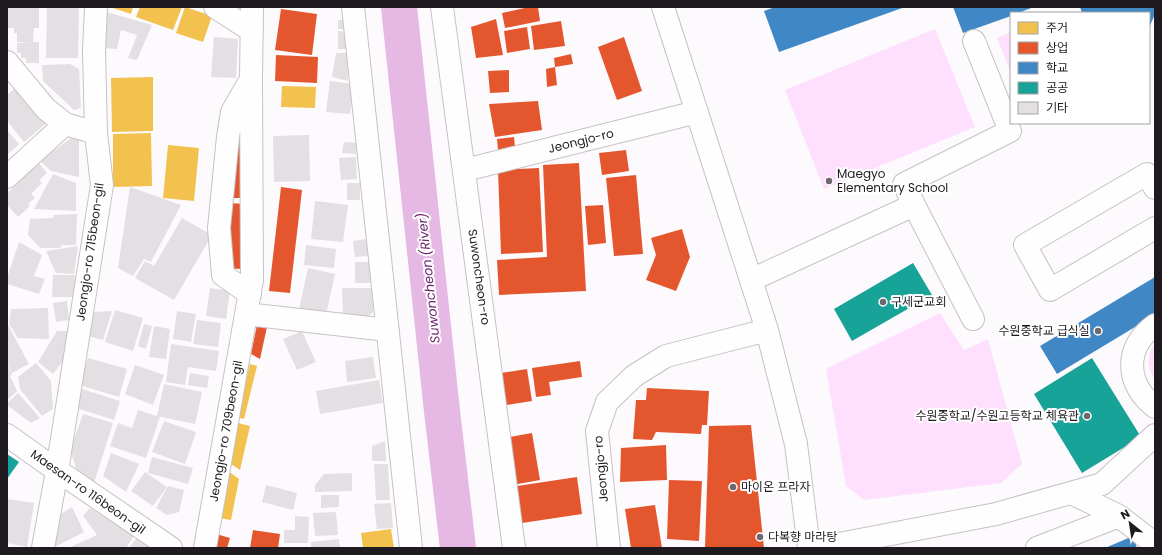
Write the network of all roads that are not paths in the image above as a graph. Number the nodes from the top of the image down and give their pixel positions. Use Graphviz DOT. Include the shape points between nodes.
graph roads {
  1 [pos="96,7"];
  2 [pos="215,7"];
  3 [pos="252,7"];
  4 [pos="353,7"];
  5 [pos="442,7"];
  6 [pos="663,7"];
  7 [pos="252,31"];
  8 [pos="974,41"];
  9 [pos="7,62"];
  10 [pos="251,79"];
  11 [pos="697,112"];
  12 [pos="65,124"];
  13 [pos="96,133"];
  14 [pos="465,170"];
  15 [pos="7,177"];
  16 [pos="1155,188"];
  17 [pos="914,205"];
  18 [pos="1155,228"];
  19 [pos="752,280"];
  20 [pos="248,304"];
  21 [pos="973,319"];
  22 [pos="1155,325"];
  23 [pos="388,330"];
  24 [pos="767,330"];
  25 [pos="1155,407"];
  26 [pos="7,434"];
  27 [pos="1155,435"];
  28 [pos="57,471"];
  29 [pos="1071,493"];
  30 [pos="1119,516"];
  31 [pos="1155,544"];
  32 [pos="43,548"];
  33 [pos="170,548"];
  34 [pos="205,548"];
  35 [pos="411,548"];
  36 [pos="514,548"];
  37 [pos="609,548"];
  38 [pos="809,548"];
  39 [pos="818,548"];
  40 [pos="1037,548"];
  1 -- 13 [label="street, Jeongjo-ro 715beon-gil"];
  2 -- 7 [label="street"];
  3 -- 7 [label="street, Jeongjo-ro 709beon-gil"];
  4 -- 23 [label="street"];
  5 -- 14 [label="street, Suwoncheon-ro"];
  6 -- 11 [label="street"];
  7 -- 10 [label="street, Jeongjo-ro 709beon-gil"];
  8 -- 17 [label="street" via="1010,131 904,184"];
  9 -- 12 [label="street" via="46,109"];
  10 -- 20 [label="street, Jeongjo-ro 709beon-gil" via="252,280"];
  10 -- 20 [label="street, Jeongjo-ro 709beon-gil" via="232,112 219,228 223,275"];
  11 -- 14 [label="street, Jeongjo-ro"];
  11 -- 19 [label="street"];
  12 -- 13 [label="street"];
  12 -- 15 [label="street"];
  13 -- 28 [label="street, Jeongjo-ro 715beon-gil" via="102,185"];
  14 -- 36 [label="street, Suwoncheon-ro"];
  16 -- 18 [label="street" via="1147,174 1025,245 1050,290"];
  17 -- 19 [label="street"];
  17 -- 21 [label="street"];
  19 -- 24 [label="street"];
  20 -- 23 [label="street, Jeongjo-ro 709beon-gil"];
  20 -- 34 [label="street, Jeongjo-ro 709beon-gil"];
  22 -- 25 [label="street" via="1142,336 1134,350 1131,366 1134,382 1142,396"];
  23 -- 35 [label="street"];
  24 -- 37 [label="street, Jeongjo-ro" via="666,356 634,376 607,402 597,431"];
  24 -- 38 [label="street" via="796,444"];
  26 -- 28 [label="street, Maesan-ro 116beon-gil"];
  27 -- 29 [label="street" via="1102,484"];
  28 -- 32 [label="street, Jeongjo-ro 715beon-gil"];
  28 -- 33 [label="street, Maesan-ro 116beon-gil"];
  29 -- 30 [label="street"];
  29 -- 39 [label="street" via="996,514"];
  30 -- 31 [label="street"];
  30 -- 40 [label="street"];
}
